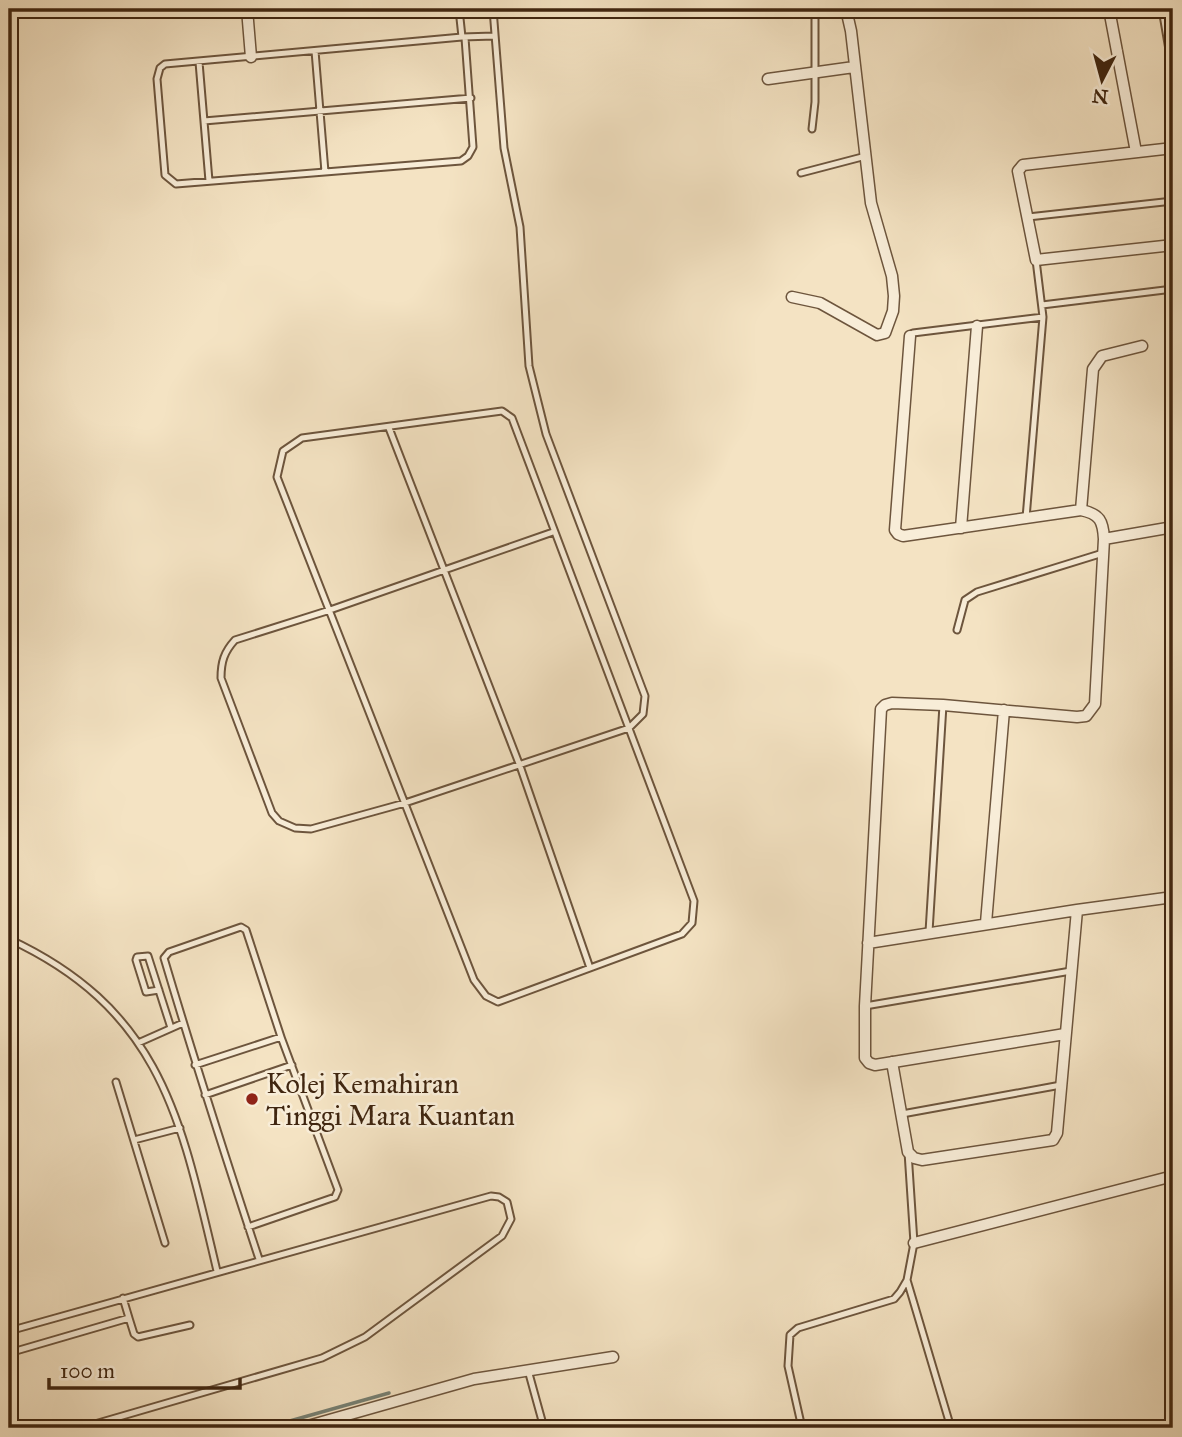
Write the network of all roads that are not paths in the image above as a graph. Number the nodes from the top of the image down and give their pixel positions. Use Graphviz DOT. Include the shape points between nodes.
graph roads {
  1 [pos="247,9"];
  2 [pos="459,9"];
  3 [pos="493,9"];
  4 [pos="815,9"];
  5 [pos="846,9"];
  6 [pos="1109,9"];
  7 [pos="1162,9"];
  8 [pos="494,36"];
  9 [pos="463,38"];
  10 [pos="315,51"];
  11 [pos="251,57"];
  12 [pos="199,62"];
  13 [pos="848,67"];
  14 [pos="816,71"];
  15 [pos="1173,73"];
  16 [pos="768,79"];
  17 [pos="471,98"];
  18 [pos="320,111"];
  19 [pos="204,121"];
  20 [pos="812,129"];
  21 [pos="1173,148"];
  22 [pos="1136,152"];
  23 [pos="866,156"];
  24 [pos="325,172"];
  25 [pos="801,173"];
  26 [pos="209,181"];
  27 [pos="1173,201"];
  28 [pos="1028,217"];
  29 [pos="1173,245"];
  30 [pos="1036,260"];
  31 [pos="1173,289"];
  32 [pos="792,297"];
  33 [pos="1042,305"];
  34 [pos="1043,317"];
  35 [pos="977,326"];
  36 [pos="910,336"];
  37 [pos="1142,346"];
  38 [pos="389,428"];
  39 [pos="1081,510"];
  40 [pos="1026,518"];
  41 [pos="1173,527"];
  42 [pos="961,528"];
  43 [pos="553,532"];
  44 [pos="1104,540"];
  45 [pos="1104,553"];
  46 [pos="444,569"];
  47 [pos="330,610"];
  48 [pos="957,630"];
  49 [pos="943,705"];
  50 [pos="1004,710"];
  51 [pos="629,728"];
  52 [pos="520,766"];
  53 [pos="405,803"];
  54 [pos="1173,897"];
  55 [pos="1077,910"];
  56 [pos="986,923"];
  57 [pos="929,933"];
  58 [pos="9,939"];
  59 [pos="868,943"];
  60 [pos="590,968"];
  61 [pos="1071,971"];
  62 [pos="159,989"];
  63 [pos="865,1006"];
  64 [pos="183,1023"];
  65 [pos="171,1028"];
  66 [pos="1065,1034"];
  67 [pos="281,1037"];
  68 [pos="138,1043"];
  69 [pos="892,1062"];
  70 [pos="195,1065"];
  71 [pos="292,1065"];
  72 [pos="116,1082"];
  73 [pos="1061,1085"];
  74 [pos="205,1095"];
  75 [pos="902,1114"];
  76 [pos="180,1128"];
  77 [pos="134,1140"];
  78 [pos="908,1152"];
  79 [pos="1173,1177"];
  80 [pos="248,1227"];
  81 [pos="165,1243"];
  82 [pos="914,1243"];
  83 [pos="259,1259"];
  84 [pos="217,1271"];
  85 [pos="907,1280"];
  86 [pos="123,1298"];
  87 [pos="129,1318"];
  88 [pos="190,1325"];
  89 [pos="9,1331"];
  90 [pos="9,1353"];
  91 [pos="613,1357"];
  92 [pos="528,1370"];
  93 [pos="81,1428"];
  94 [pos="300,1428"];
  95 [pos="544,1428"];
  96 [pos="803,1428"];
  97 [pos="951,1428"];
  1 -- 11 [label="street"];
  2 -- 9 [label="lane"];
  3 -- 8 [label="lane"];
  4 -- 14 [label="lane"];
  5 -- 13 [label="street" via="851,31"];
  6 -- 22 [label="street"];
  7 -- 15 [label="lane"];
  8 -- 9 [label="lane"];
  8 -- 51 [label="lane" via="504,148 520,227 529,366 546,434 645,696 643,714"];
  9 -- 10 [label="lane"];
  9 -- 17 [label="lane"];
  10 -- 11 [label="lane"];
  10 -- 18 [label="lane"];
  11 -- 12 [label="lane"];
  12 -- 19 [label="lane"];
  12 -- 26 [label="lane" via="160,68 157,79 165,175 176,184"];
  13 -- 14 [label="street"];
  13 -- 23 [label="street"];
  14 -- 16 [label="street"];
  14 -- 20 [label="lane"];
  17 -- 18 [label="lane"];
  17 -- 24 [label="lane" via="473,147 461,161"];
  18 -- 19 [label="lane"];
  18 -- 24 [label="lane"];
  19 -- 26 [label="lane"];
  21 -- 22 [label="street"];
  22 -- 28 [label="street" via="1023,165 1018,171"];
  23 -- 25 [label="lane"];
  23 -- 32 [label="street" via="871,203 892,276 893,311 885,333 871,333 820,303"];
  24 -- 26 [label="lane"];
  27 -- 28 [label="lane"];
  28 -- 30 [label="street"];
  29 -- 30 [label="street"];
  30 -- 33 [label="lane"];
  31 -- 33 [label="lane"];
  33 -- 34 [label="lane"];
  34 -- 35 [label="lane"];
  34 -- 40 [label="lane"];
  35 -- 36 [label="lane"];
  35 -- 42 [label="street"];
  36 -- 42 [label="street" via="895,530 903,536"];
  37 -- 39 [label="street" via="1102,356 1093,369"];
  38 -- 43 [label="lane" via="508,413"];
  38 -- 46 [label="lane"];
  38 -- 47 [label="lane" via="302,438 283,451 277,477"];
  39 -- 40 [label="street"];
  39 -- 44 [label="street" via="1099,517"];
  40 -- 42 [label="street"];
  41 -- 44 [label="street"];
  43 -- 46 [label="lane"];
  43 -- 51 [label="lane"];
  44 -- 45 [label="street"];
  45 -- 48 [label="lane" via="977,592 965,600"];
  45 -- 50 [label="street" via="1092,711 1077,718"];
  46 -- 47 [label="lane"];
  46 -- 52 [label="lane"];
  47 -- 53 [label="lane"];
  47 -- 53 [label="lane" via="235,640 225,650 221,678 272,813 295,828 311,829"];
  49 -- 50 [label="street"];
  49 -- 57 [label="lane"];
  49 -- 59 [label="street" via="892,703 881,709"];
  50 -- 56 [label="street"];
  51 -- 52 [label="lane"];
  51 -- 60 [label="lane" via="694,901 692,922 682,934"];
  52 -- 53 [label="lane"];
  52 -- 60 [label="lane"];
  53 -- 60 [label="lane" via="474,980 486,996 498,1002"];
  54 -- 55 [label="street"];
  55 -- 56 [label="street"];
  55 -- 61 [label="street"];
  56 -- 57 [label="street"];
  57 -- 59 [label="street"];
  58 -- 68 [label="lane" via="79,980"];
  59 -- 63 [label="street"];
  61 -- 63 [label="lane"];
  61 -- 66 [label="street"];
  62 -- 62 [label="lane" via="148,956 137,957 146,992"];
  62 -- 65 [label="lane"];
  63 -- 69 [label="street" via="865,1058 875,1065"];
  64 -- 65 [label="lane"];
  64 -- 67 [label="lane" via="166,954 241,927 246,930"];
  64 -- 70 [label="lane"];
  65 -- 68 [label="lane"];
  66 -- 69 [label="street"];
  66 -- 73 [label="street"];
  67 -- 70 [label="lane"];
  67 -- 71 [label="lane"];
  68 -- 76 [label="lane" via="159,1077"];
  69 -- 75 [label="street"];
  70 -- 74 [label="lane"];
  71 -- 74 [label="lane"];
  71 -- 80 [label="lane" via="337,1195"];
  72 -- 77 [label="lane"];
  73 -- 75 [label="lane"];
  73 -- 78 [label="street" via="1053,1140 922,1160"];
  74 -- 80 [label="lane"];
  75 -- 78 [label="street"];
  76 -- 77 [label="lane"];
  76 -- 84 [label="lane"];
  77 -- 81 [label="lane"];
  78 -- 82 [label="lane"];
  79 -- 82 [label="street"];
  80 -- 83 [label="lane"];
  82 -- 85 [label="lane"];
  83 -- 84 [label="lane"];
  83 -- 93 [label="lane" via="491,1196 507,1202 510,1209 511,1219 502,1236 344,1349"];
  84 -- 86 [label="lane"];
  85 -- 96 [label="lane" via="894,1299 798,1328 790,1335 788,1366"];
  85 -- 97 [label="lane"];
  86 -- 87 [label="lane"];
  86 -- 89 [label="lane"];
  87 -- 88 [label="lane" via="138,1337"];
  87 -- 90 [label="lane"];
  91 -- 92 [label="street"];
  92 -- 94 [label="street" via="474,1379"];
  92 -- 95 [label="lane"];
}
